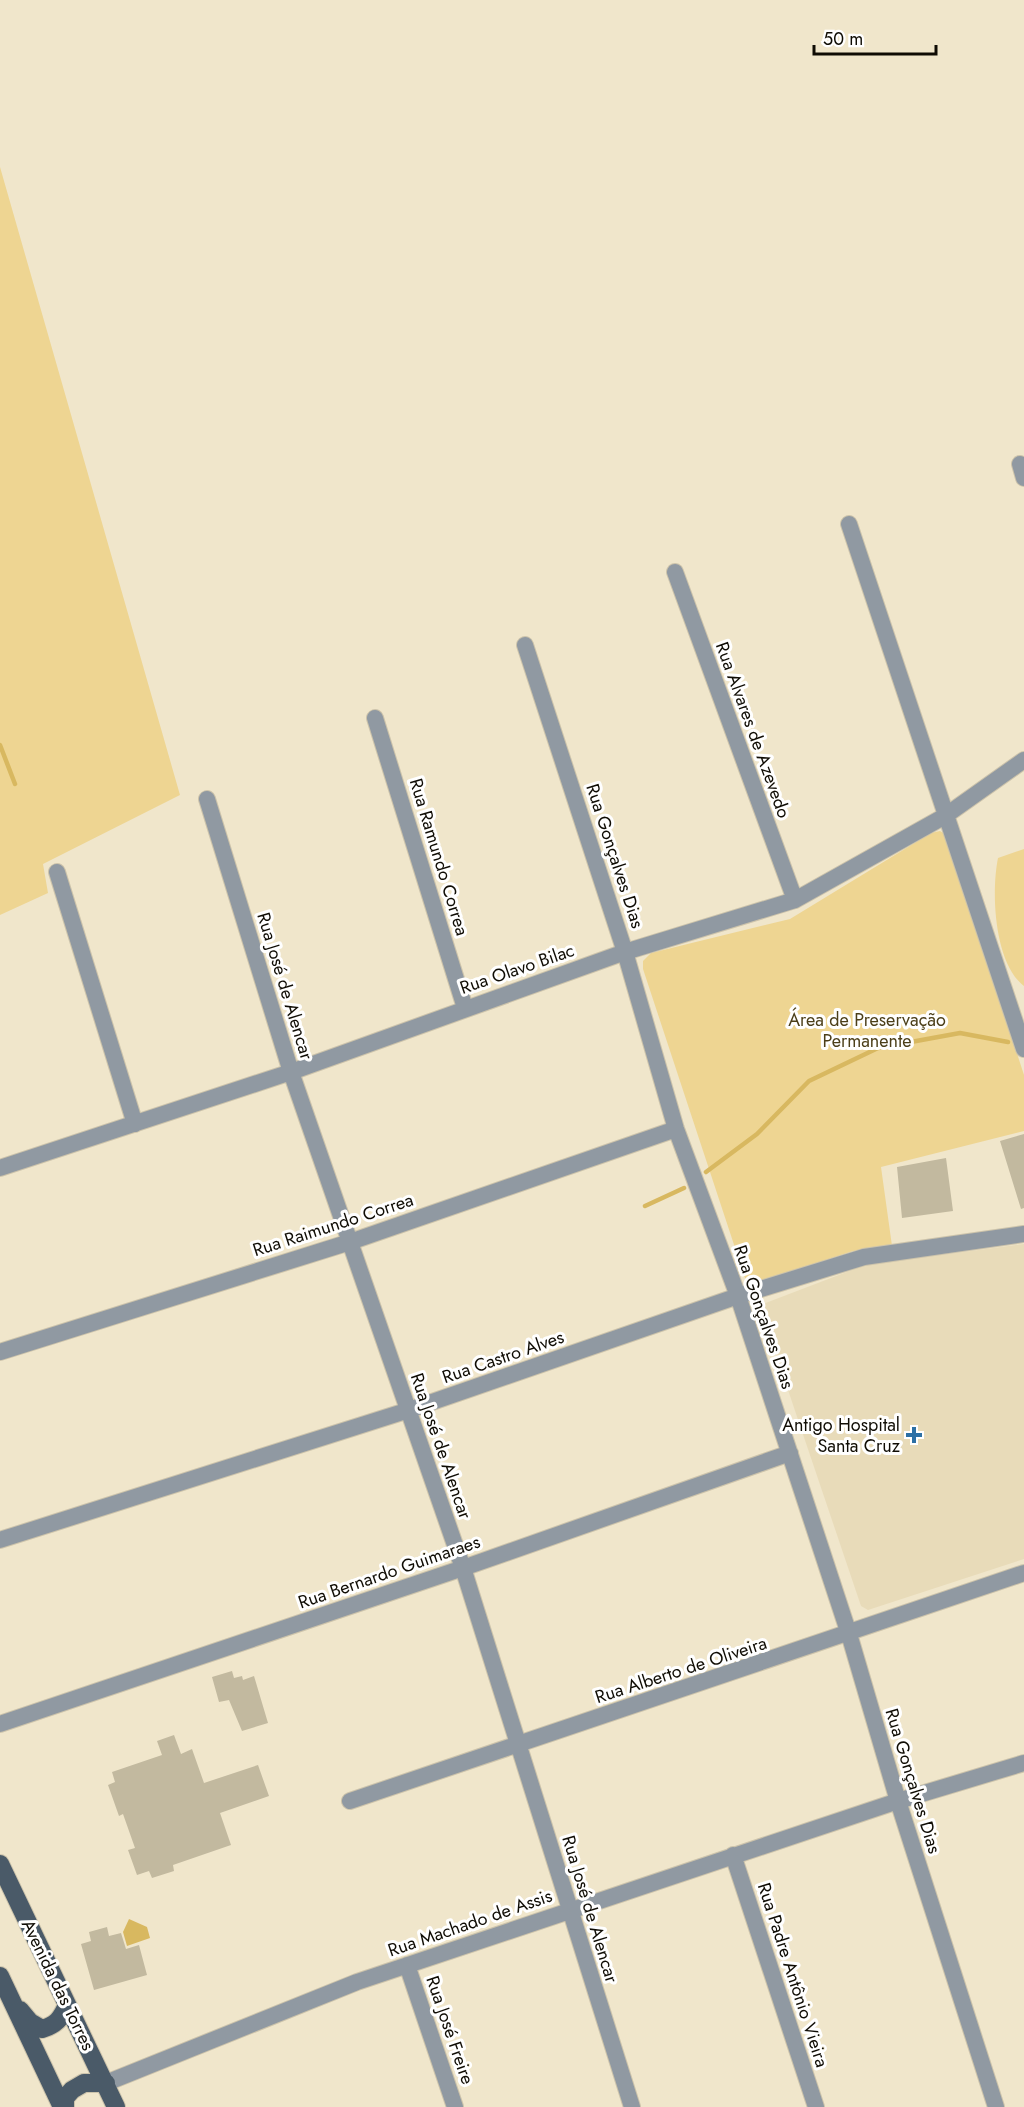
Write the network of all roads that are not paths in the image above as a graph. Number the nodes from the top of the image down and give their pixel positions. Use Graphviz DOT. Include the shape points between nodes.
graph roads {
  1 [pos="849,524"];
  2 [pos="675,572"];
  3 [pos="525,645"];
  4 [pos="375,718"];
  5 [pos="1024,760"];
  6 [pos="207,799"];
  7 [pos="945,816"];
  8 [pos="57,872"];
  9 [pos="795,900"];
  10 [pos="625,952"];
  11 [pos="465,1008"];
  12 [pos="1024,1049"];
  13 [pos="291,1072"];
  14 [pos="135,1124"];
  15 [pos="676,1129"];
  16 [pos="0,1168"];
  17 [pos="1024,1234"];
  18 [pos="350,1242"];
  19 [pos="738,1296"];
  20 [pos="0,1352"];
  21 [pos="409,1410"];
  22 [pos="790,1453"];
  23 [pos="0,1540"];
  24 [pos="463,1568"];
  25 [pos="1024,1573"];
  26 [pos="849,1634"];
  27 [pos="0,1724"];
  28 [pos="519,1744"];
  29 [pos="1024,1764"];
  30 [pos="898,1800"];
  31 [pos="350,1801"];
  32 [pos="733,1855"];
  33 [pos="0,1864"];
  34 [pos="570,1910"];
  35 [pos="407,1965"];
  36 [pos="1,1977"];
  37 [pos="67,2005"];
  38 [pos="106,2083"];
  39 [pos="63,2107"];
  40 [pos="116,2107"];
  41 [pos="455,2107"];
  42 [pos="632,2107"];
  43 [pos="816,2107"];
  44 [pos="996,2107"];
  1 -- 7 [label="street"];
  2 -- 9 [label="street, Rua Alvares de Azevedo"];
  3 -- 10 [label="street, Rua Gonçalves Dias"];
  4 -- 11 [label="street, Rua Ramundo Correa"];
  5 -- 7 [label="street, Rua Olavo Bilac"];
  6 -- 13 [label="street, Rua José de Alencar"];
  7 -- 9 [label="street, Rua Olavo Bilac"];
  7 -- 12 [label="street"];
  8 -- 14 [label="street"];
  9 -- 10 [label="street, Rua Olavo Bilac"];
  10 -- 11 [label="street, Rua Olavo Bilac"];
  10 -- 15 [label="street, Rua Gonçalves Dias"];
  11 -- 13 [label="street, Rua Olavo Bilac"];
  13 -- 14 [label="street, Rua Olavo Bilac"];
  13 -- 18 [label="street, Rua José de Alencar"];
  14 -- 16 [label="street, Rua Olavo Bilac"];
  15 -- 18 [label="street, Rua Raimundo Correa"];
  15 -- 19 [label="street, Rua Gonçalves Dias"];
  17 -- 19 [label="street, Rua Castro Alves" via="864,1257"];
  18 -- 20 [label="street, Rua Raimundo Correa"];
  18 -- 21 [label="street, Rua José de Alencar"];
  19 -- 21 [label="street, Rua Castro Alves"];
  19 -- 22 [label="street, Rua Gonçalves Dias"];
  21 -- 23 [label="street, Rua Castro Alves"];
  21 -- 24 [label="street, Rua José de Alencar"];
  22 -- 24 [label="street, Rua Bernardo Guimaraes"];
  22 -- 26 [label="street, Rua Gonçalves Dias"];
  24 -- 27 [label="street, Rua Bernardo Guimaraes"];
  24 -- 28 [label="street, Rua José de Alencar"];
  25 -- 26 [label="street, Rua Alberto de Oliveira"];
  26 -- 28 [label="street, Rua Alberto de Oliveira"];
  26 -- 30 [label="street, Rua Gonçalves Dias"];
  28 -- 31 [label="street, Rua Alberto de Oliveira"];
  28 -- 34 [label="street, Rua José de Alencar"];
  29 -- 30 [label="street, Rua Machado de Assis"];
  30 -- 32 [label="street, Rua Machado de Assis"];
  30 -- 44 [label="street, Rua Gonçalves Dias"];
  32 -- 34 [label="street, Rua Machado de Assis"];
  32 -- 43 [label="street, Rua Padre Antônio Vieira"];
  33 -- 37 [label="main road, Avenida das Torres"];
  34 -- 35 [label="street, Rua Machado de Assis"];
  34 -- 42 [label="street, Rua José de Alencar"];
  35 -- 38 [label="street, Rua Machado de Assis"];
  35 -- 41 [label="street, Rua José Freire"];
  36 -- 37 [label="main road" via="23,2015 42,2029 61,2018"];
  36 -- 39 [label="main road"];
  37 -- 38 [label="main road, Avenida das Torres"];
  38 -- 39 [label="main road" via="78,2086 65,2098"];
  38 -- 40 [label="main road, Avenida das Torres"];
}
